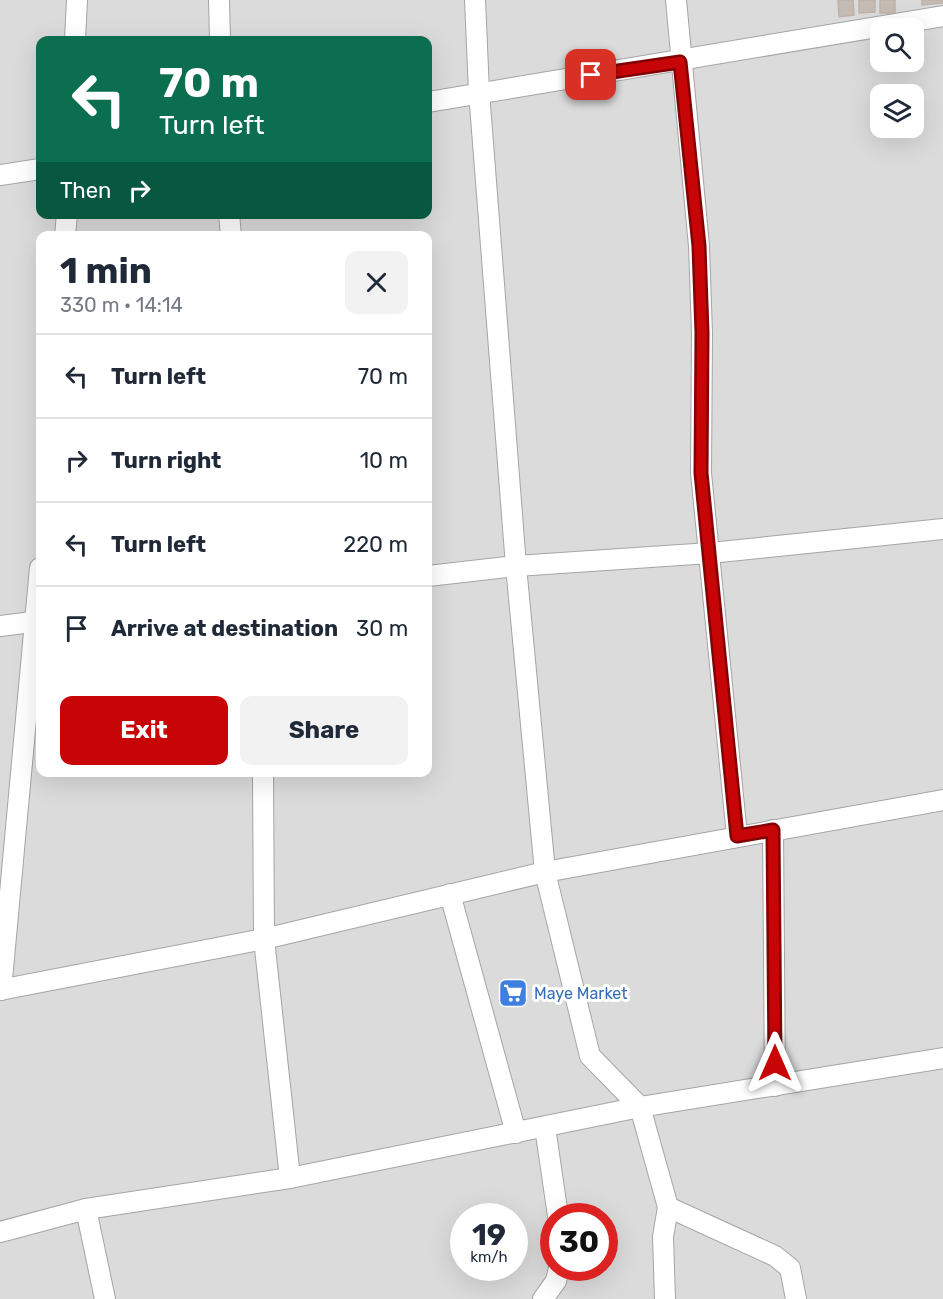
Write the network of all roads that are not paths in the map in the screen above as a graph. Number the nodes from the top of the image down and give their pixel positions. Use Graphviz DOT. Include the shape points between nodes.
graph roads {
  1 [pos="77,0"];
  2 [pos="219,0"];
  3 [pos="475,0"];
  4 [pos="676,0"];
  5 [pos="943,16"];
  6 [pos="75,36"];
  7 [pos="220,36"];
  8 [pos="680,62"];
  9 [pos="479,92"];
  10 [pos="432,101"];
  11 [pos="36,170"];
  12 [pos="0,176"];
  13 [pos="943,529"];
  14 [pos="710,553"];
  15 [pos="516,566"];
  16 [pos="432,576"];
  17 [pos="36,622"];
  18 [pos="0,626"];
  19 [pos="36,642"];
  20 [pos="263,777"];
  21 [pos="943,800"];
  22 [pos="773,830"];
  23 [pos="737,836"];
  24 [pos="544,872"];
  25 [pos="450,894"];
  26 [pos="264,939"];
  27 [pos="1,990"];
  28 [pos="943,1058"];
  29 [pos="775,1086"];
  30 [pos="639,1107"];
  31 [pos="545,1127"];
  32 [pos="516,1133"];
  33 [pos="290,1178"];
  34 [pos="556,1203"];
  35 [pos="668,1207"];
  36 [pos="86,1209"];
  37 [pos="0,1232"];
  38 [pos="556,1281"];
  39 [pos="105,1299"];
  40 [pos="543,1299"];
  41 [pos="665,1299"];
  42 [pos="796,1299"];
  1 -- 6 [label="street"];
  2 -- 7 [label="street"];
  3 -- 9 [label="street"];
  4 -- 8 [label="street"];
  5 -- 8 [label="street"];
  8 -- 9 [label="street"];
  8 -- 14 [label="street" via="699,246 701,473"];
  9 -- 10 [label="street"];
  9 -- 15 [label="street"];
  11 -- 12 [label="street"];
  13 -- 14 [label="street"];
  14 -- 15 [label="street"];
  14 -- 23 [label="street"];
  15 -- 16 [label="street"];
  15 -- 24 [label="street"];
  17 -- 18 [label="street"];
  19 -- 27 [label="street"];
  20 -- 26 [label="street"];
  21 -- 22 [label="street"];
  22 -- 23 [label="street"];
  22 -- 29 [label="street"];
  23 -- 24 [label="street"];
  24 -- 25 [label="street"];
  24 -- 30 [label="street" via="590,1056"];
  25 -- 26 [label="street"];
  25 -- 32 [label="street"];
  26 -- 27 [label="street"];
  26 -- 33 [label="street"];
  28 -- 29 [label="street"];
  29 -- 30 [label="street"];
  30 -- 31 [label="street"];
  30 -- 35 [label="street"];
  31 -- 32 [label="street"];
  31 -- 34 [label="street"];
  32 -- 33 [label="street"];
  33 -- 36 [label="street"];
  35 -- 41 [label="street" via="663,1237"];
  35 -- 42 [label="street" via="775,1256 790,1268"];
  36 -- 37 [label="street"];
  36 -- 39 [label="street"];
  38 -- 40 [label="street"];
}
